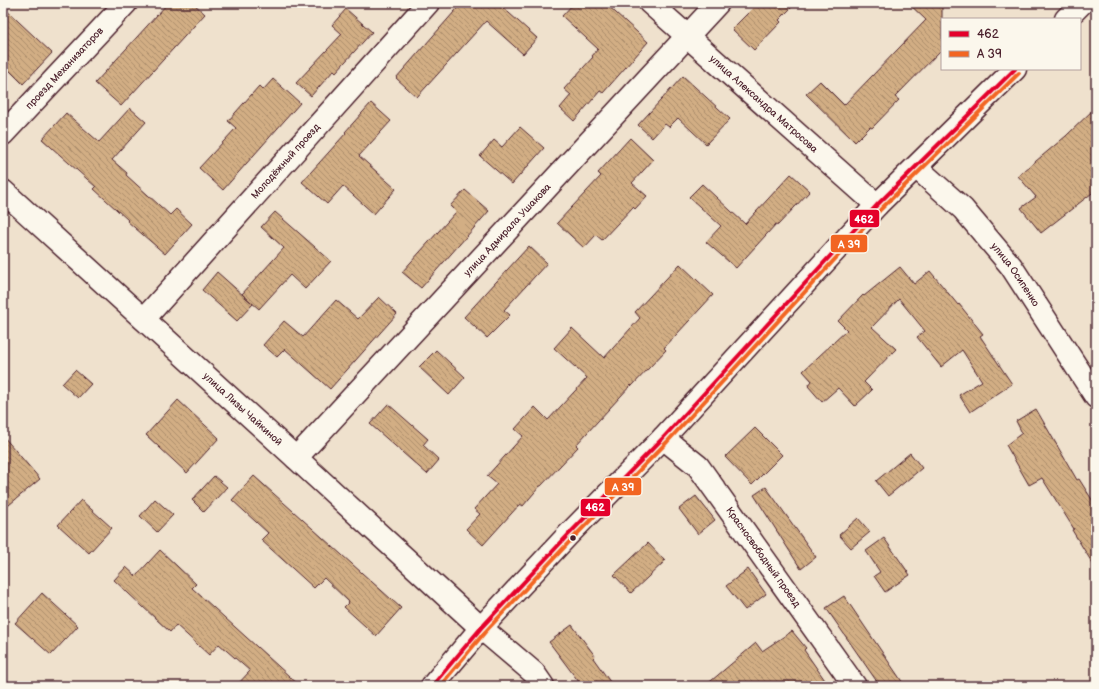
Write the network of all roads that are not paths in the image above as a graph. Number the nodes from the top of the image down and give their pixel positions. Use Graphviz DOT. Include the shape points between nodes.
graph roads {
  1 [pos="126,3"];
  2 [pos="428,3"];
  3 [pos="650,3"];
  4 [pos="718,3"];
  5 [pos="1082,3"];
  6 [pos="1067,18"];
  7 [pos="687,36"];
  8 [pos="1014,70"];
  9 [pos="3,134"];
  10 [pos="916,167"];
  11 [pos="3,191"];
  12 [pos="877,206"];
  13 [pos="144,319"];
  14 [pos="1096,397"];
  15 [pos="663,438"];
  16 [pos="296,458"];
  17 [pos="481,628"];
  18 [pos="432,686"];
  19 [pos="543,686"];
  20 [pos="855,686"];
  1 -- 9 [label="street, проезд Механизаторов"];
  2 -- 13 [label="street, Молодёжный проезд"];
  3 -- 7 [label="street, улица Александра Матросова"];
  4 -- 7 [label="street, улица Адмирала Ушакова"];
  5 -- 6 [label="street"];
  7 -- 12 [label="street, улица Александра Матросова"];
  7 -- 16 [label="street, улица Адмирала Ушакова"];
  8 -- 10 [label="street"];
  10 -- 12 [label="street"];
  10 -- 14 [label="street, улица Осипенко" via="963,209 1011,266"];
  11 -- 13 [label="street, улица Лизы Чайкиной"];
  12 -- 15 [label="street"];
  13 -- 16 [label="street, улица Лизы Чайкиной"];
  15 -- 17 [label="street"];
  15 -- 20 [label="street, Красносвободный проезд" via="698,466"];
  16 -- 17 [label="street, улица Лизы Чайкиной"];
  17 -- 18 [label="street"];
  17 -- 19 [label="street, улица Лизы Чайкиной" via="534,673"];
}
